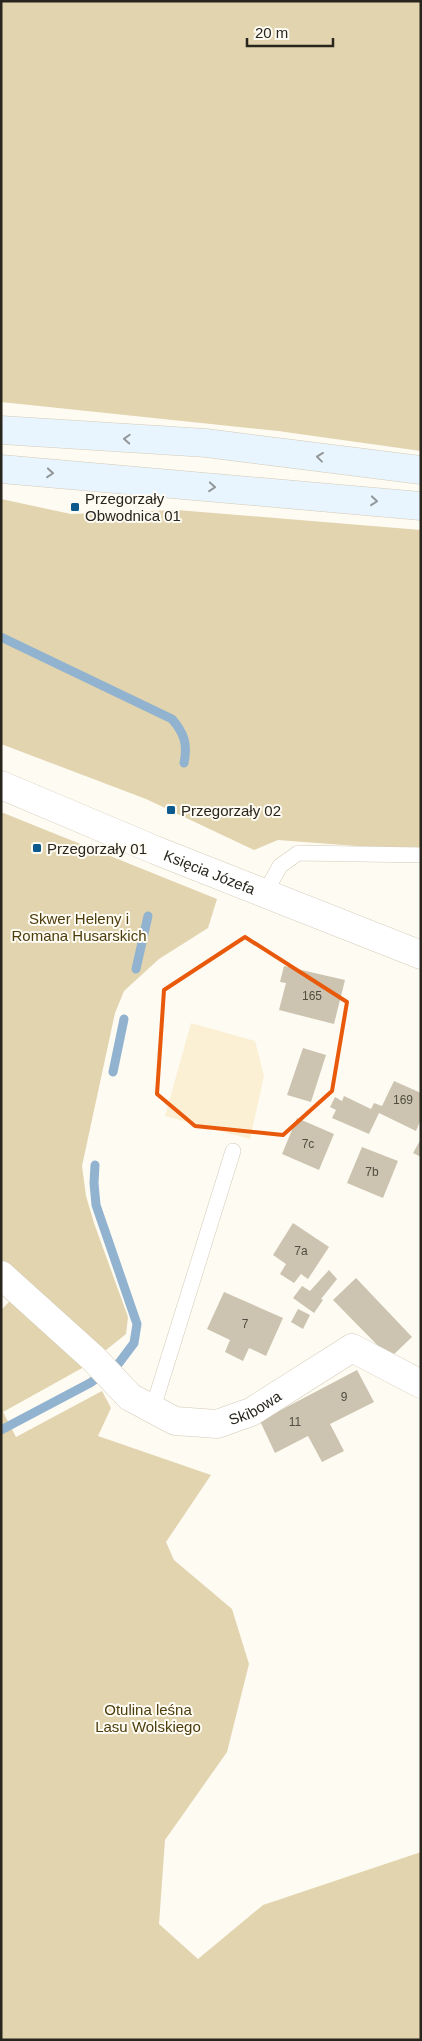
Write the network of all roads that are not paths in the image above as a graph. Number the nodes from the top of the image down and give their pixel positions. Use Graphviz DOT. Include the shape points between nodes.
graph roads {
  1 [pos="1,430"];
  2 [pos="1,469"];
  3 [pos="421,470"];
  4 [pos="421,506"];
  5 [pos="1,785"];
  6 [pos="421,855"];
  7 [pos="265,893"];
  8 [pos="421,955"];
  9 [pos="233,1151"];
  10 [pos="1,1275"];
  11 [pos="421,1384"];
  12 [pos="152,1410"];
  3 -- 1 [label="main road, one-way" via="206,443"];
  2 -- 4 [label="main road, one-way"];
  5 -- 7 [label="street, Księcia Józefa"];
  6 -- 7 [label="lane" via="298,853 280,866"];
  7 -- 8 [label="street, Księcia Józefa"];
  9 -- 12 [label="lane"];
  10 -- 12 [label="street, Skibowa" via="94,1359 130,1397"];
  11 -- 12 [label="street, Skibowa" via="352,1348 251,1412 217,1424 175,1421"];
}
